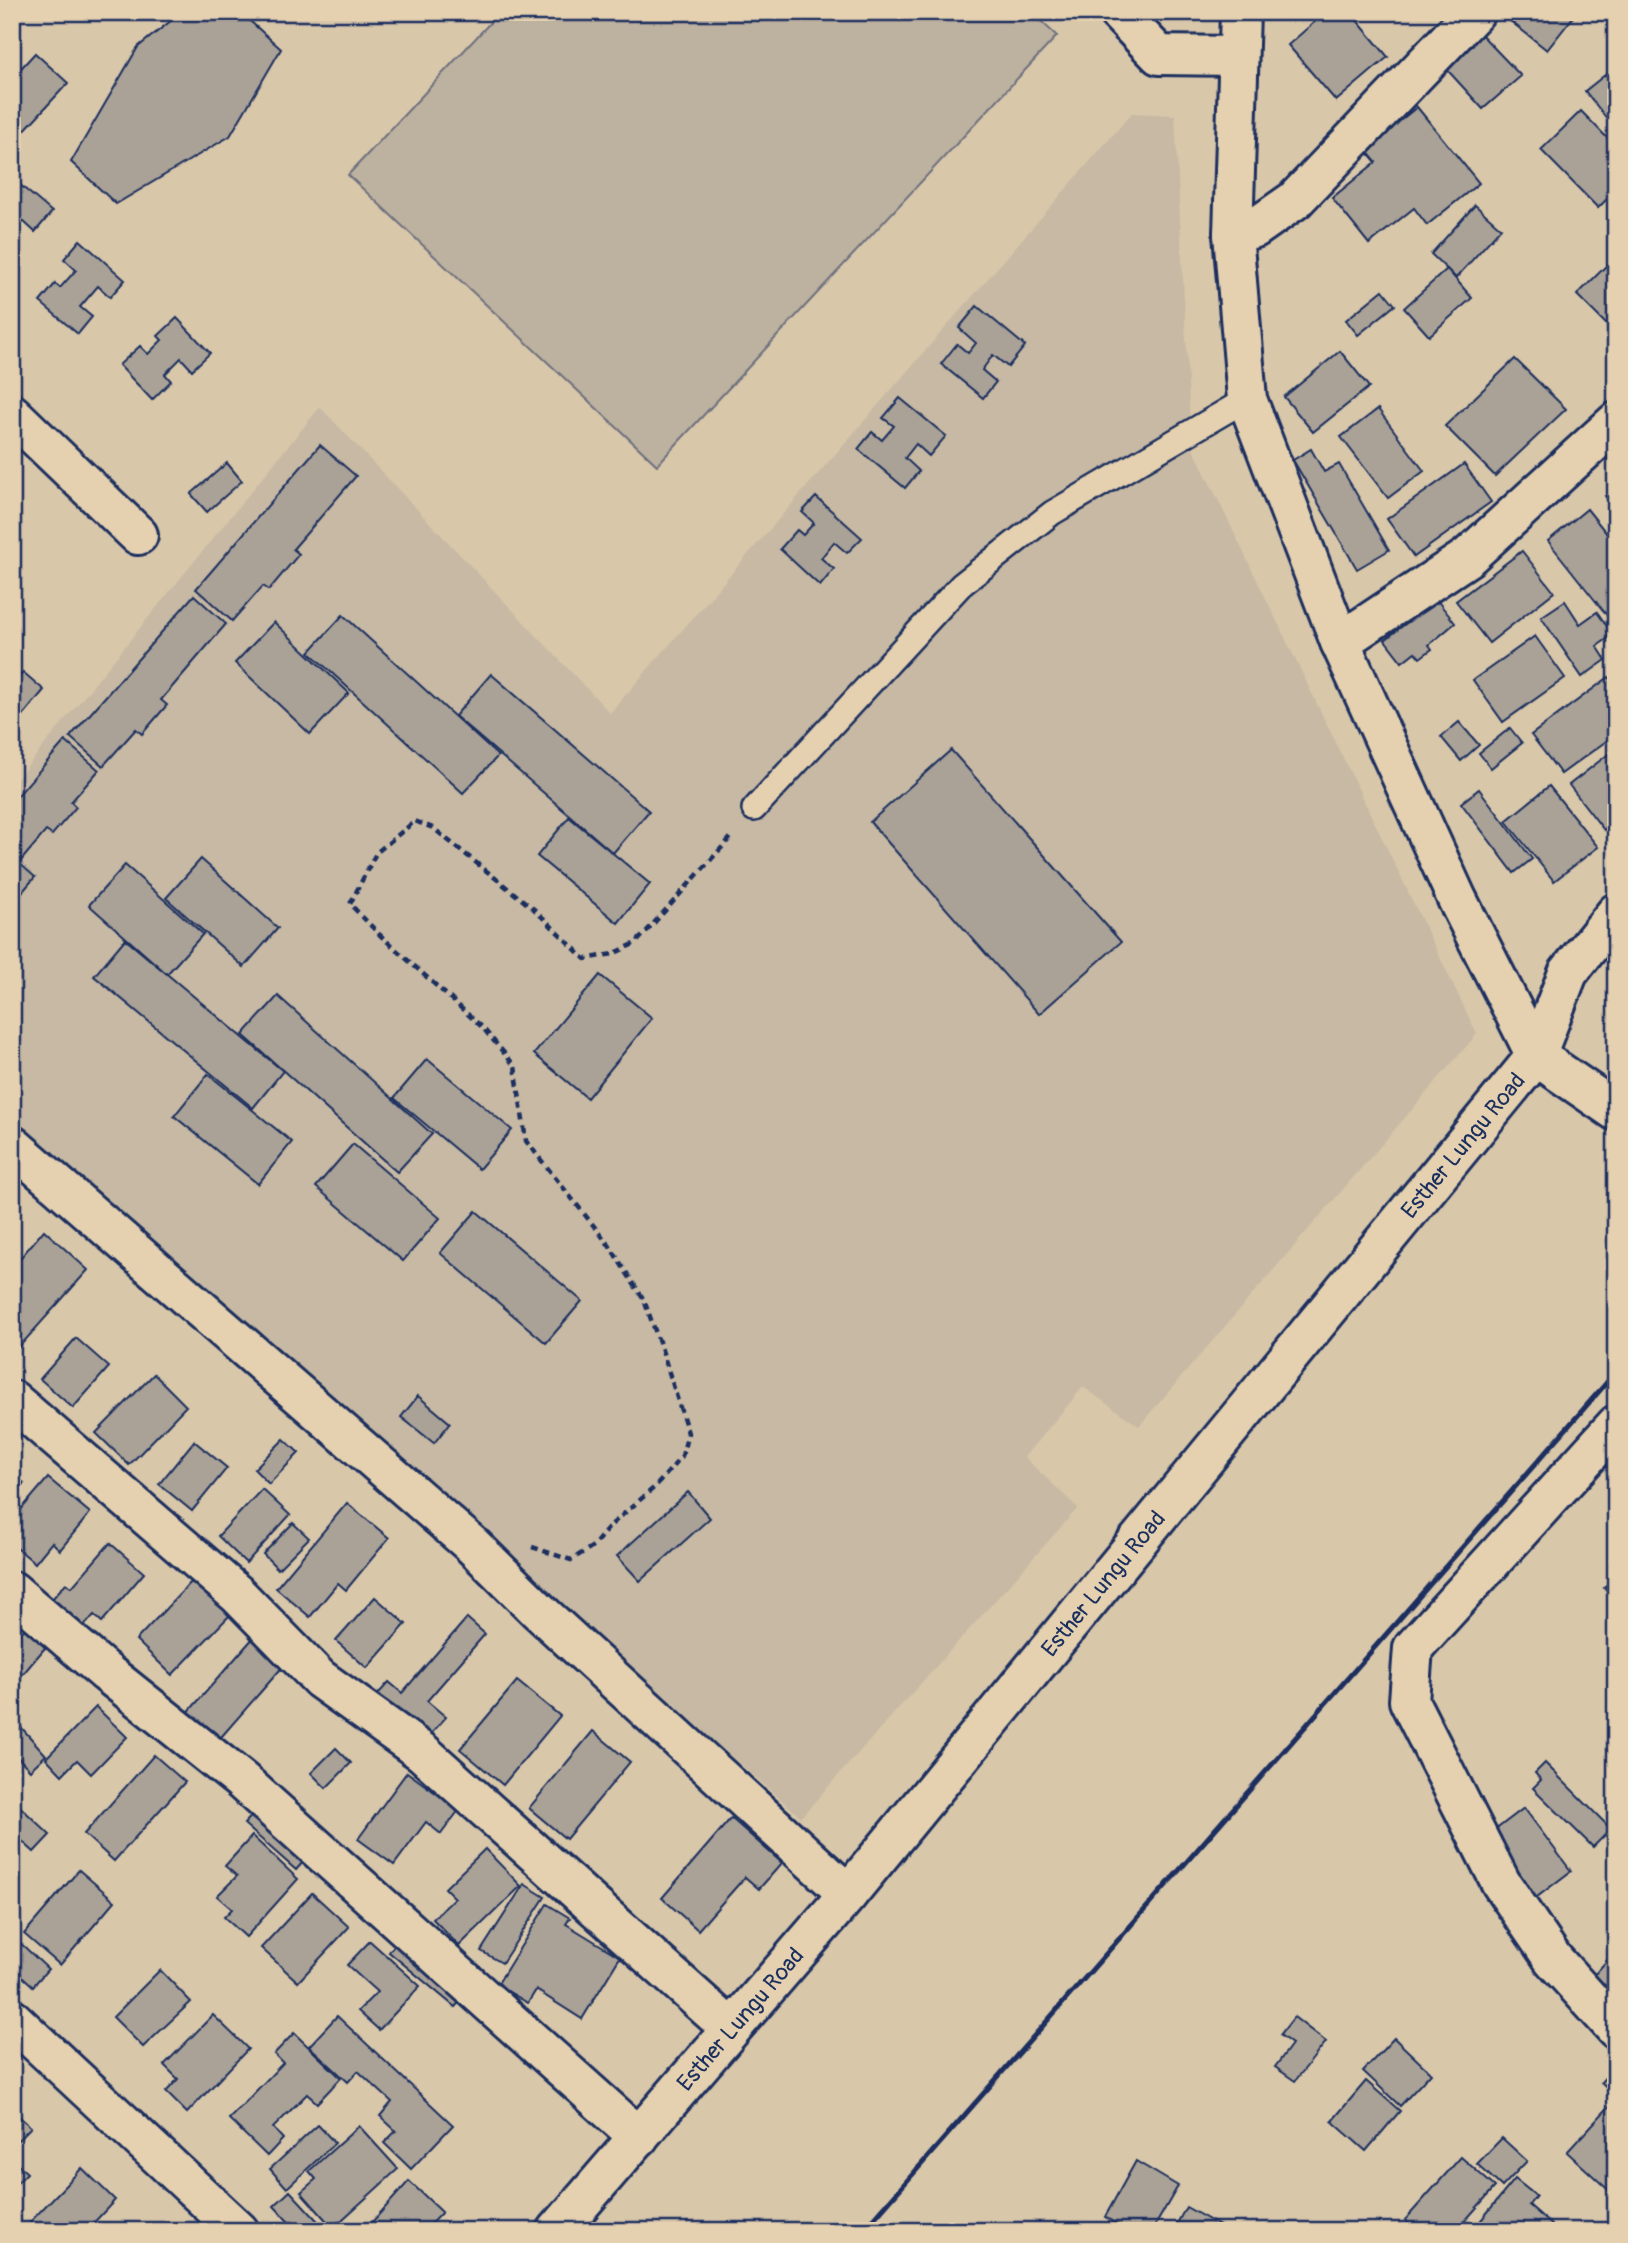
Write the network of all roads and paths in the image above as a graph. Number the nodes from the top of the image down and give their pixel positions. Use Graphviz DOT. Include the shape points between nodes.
graph roads {
  1 [pos="1118,12"];
  2 [pos="1240,12"];
  3 [pos="1475,12"];
  4 [pos="1237,56"];
  5 [pos="1233,234"];
  6 [pos="1247,399"];
  7 [pos="1616,422"];
  8 [pos="16,425"];
  9 [pos="138,535"];
  10 [pos="1340,642"];
  11 [pos="754,809"];
  12 [pos="1616,913"];
  13 [pos="1536,1056"];
  14 [pos="1616,1111"];
  15 [pos="12,1145"];
  16 [pos="12,1400"];
  17 [pos="1616,1425"];
  18 [pos="472,1545"];
  19 [pos="12,1591"];
  20 [pos="848,1894"];
  21 [pos="12,2019"];
  22 [pos="730,2028"];
  23 [pos="1616,2029"];
  24 [pos="639,2137"];
  25 [pos="239,2231"];
  26 [pos="557,2231"];
  1 -- 4 [label="street" via="1159,55"];
  2 -- 4 [label="street"];
  3 -- 5 [label="street" via="1295,200 1255,228"];
  4 -- 5 [label="street"];
  5 -- 6 [label="street"];
  6 -- 10 [label="street"];
  6 -- 11 [label="lane" via="1052,513 961,585"];
  7 -- 10 [label="street" via="1468,556"];
  8 -- 9 [label="street"];
  10 -- 13 [label="street" via="1457,899"];
  11 -- 18 [label="path" via="636,943 613,954 585,959 535,910 433,828 415,821 376,853 351,904 482,1027 514,1066 526,1142 610,1245 644,1300 688,1433 682,1456 656,1486 593,1546 571,1560 539,1547 491,1540"];
  12 -- 13 [label="street, Esther Lungu Road" via="1568,973"];
  13 -- 14 [label="street"];
  13 -- 20 [label="street, Esther Lungu Road"];
  15 -- 18 [label="street"];
  16 -- 22 [label="street" via="237,1594 320,1679 422,1752"];
  17 -- 23 [label="street" via="1413,1648 1409,1700 1501,1883 1553,1959"];
  18 -- 20 [label="street"];
  19 -- 24 [label="street" via="241,1780"];
  20 -- 22 [label="street, Esther Lungu Road"];
  21 -- 25 [label="street"];
  22 -- 24 [label="street, Esther Lungu Road"];
  24 -- 26 [label="street, Esther Lungu Road"];
}
